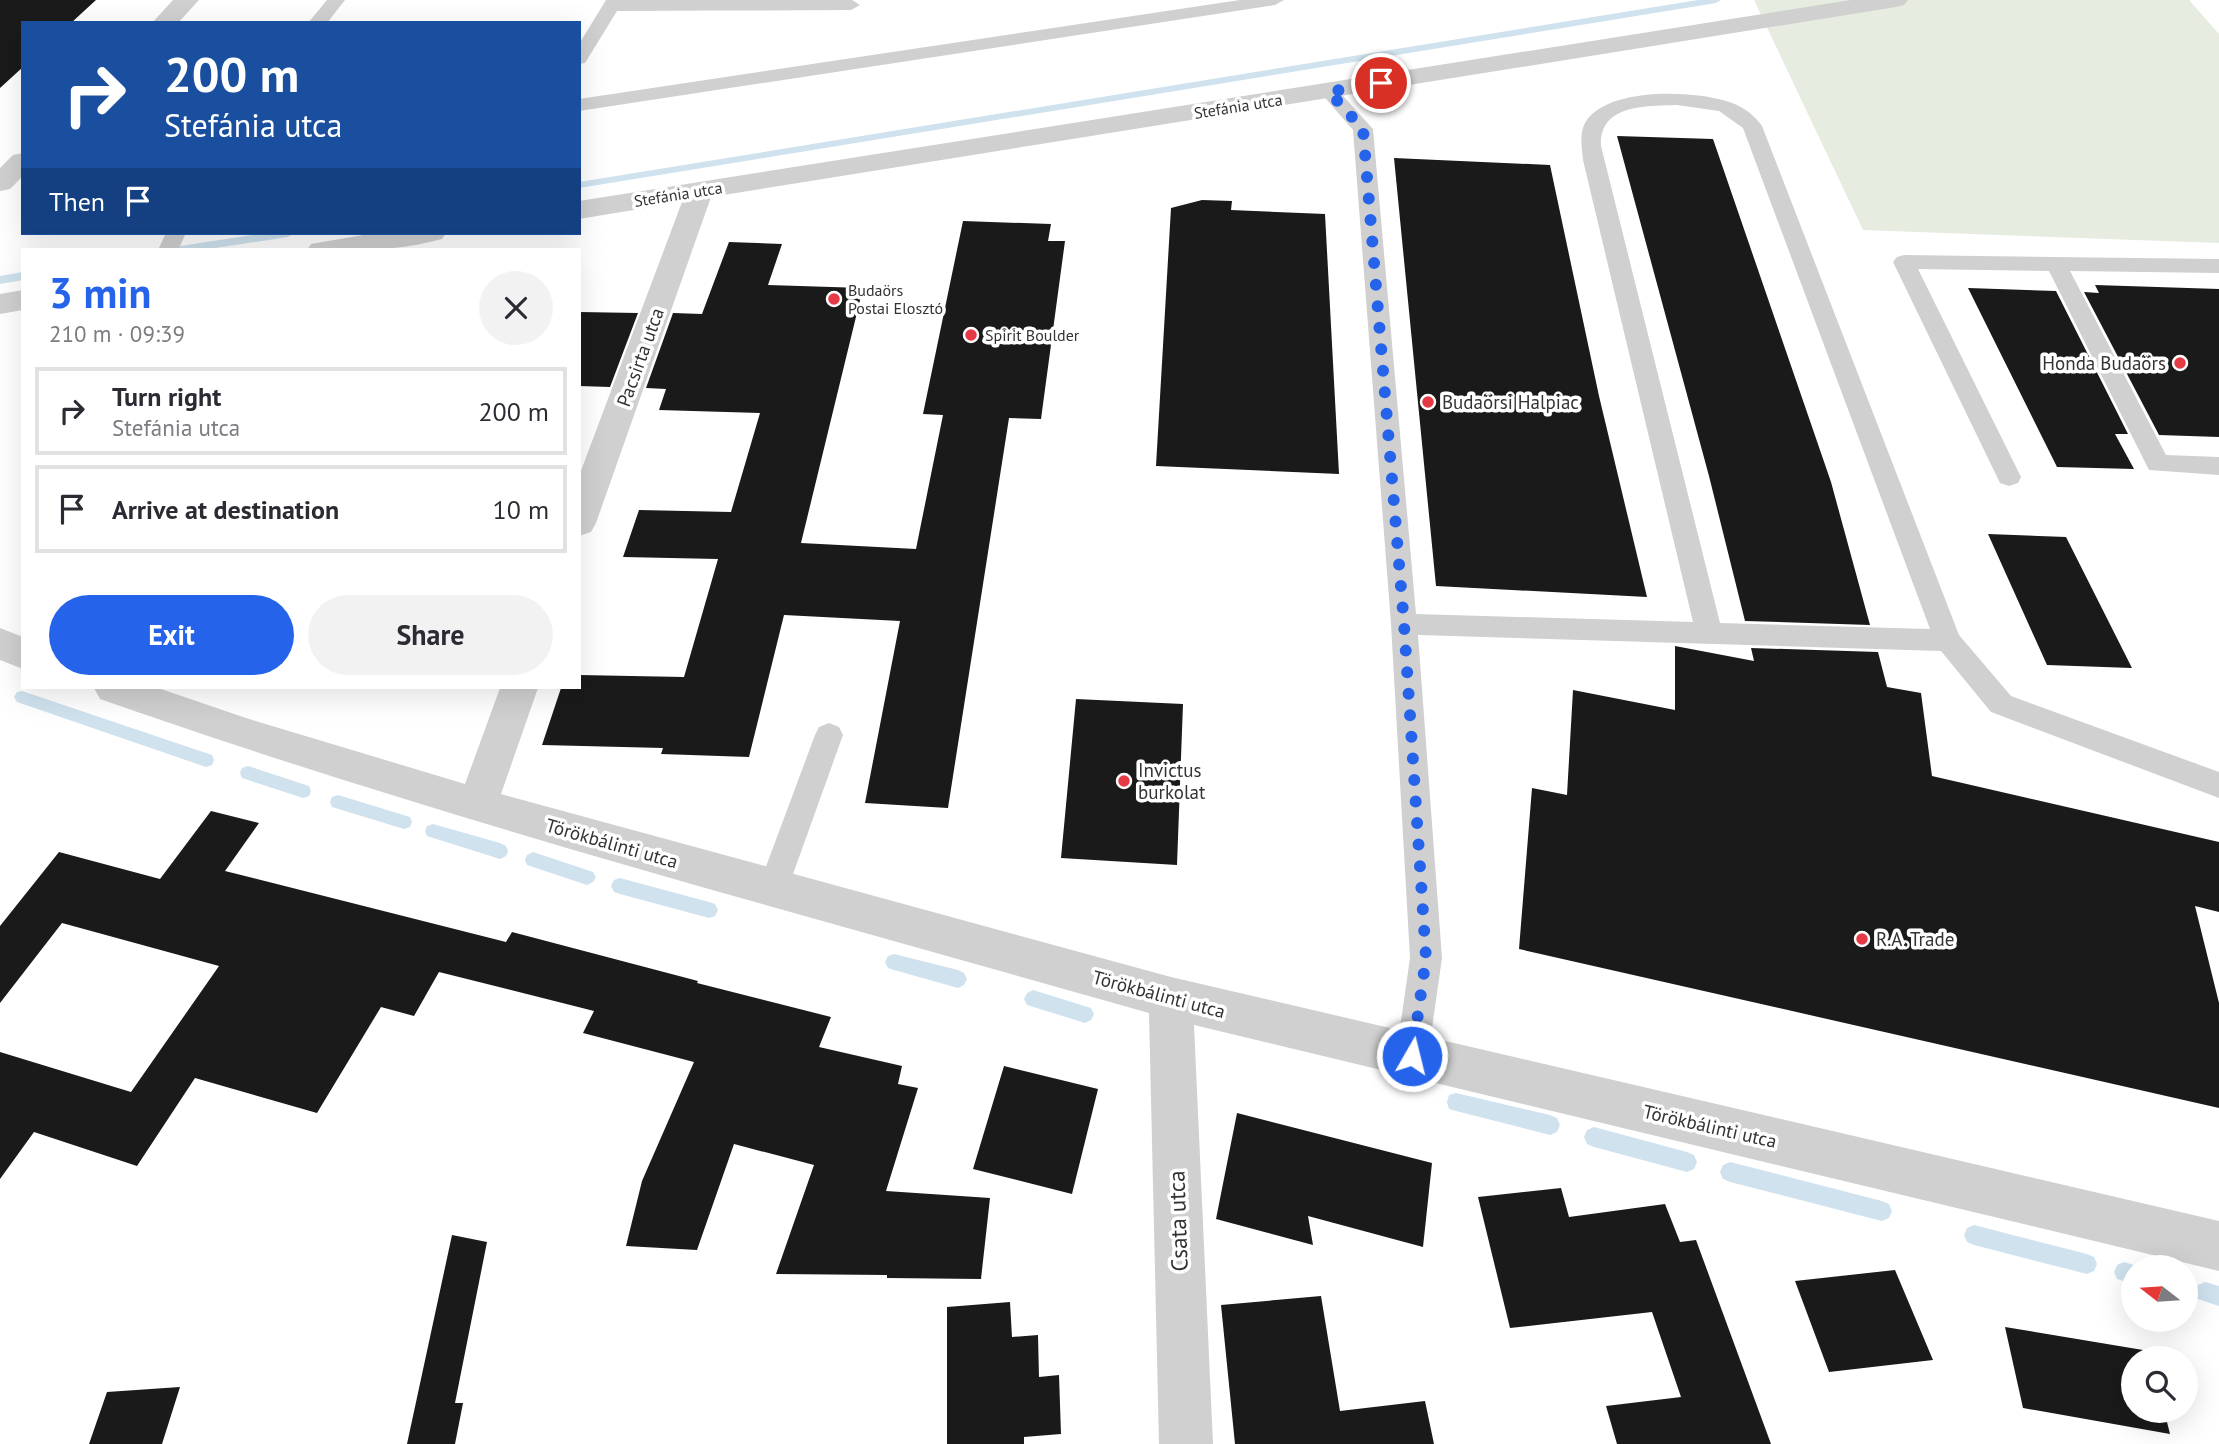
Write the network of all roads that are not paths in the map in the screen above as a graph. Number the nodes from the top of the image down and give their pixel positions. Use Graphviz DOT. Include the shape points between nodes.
graph roads {
  1 [pos="187,0"];
  2 [pos="336,0"];
  3 [pos="1275,0"];
  4 [pos="1896,0"];
  5 [pos="614,3"];
  6 [pos="850,5"];
  7 [pos="166,21"];
  8 [pos="319,21"];
  9 [pos="581,56"];
  10 [pos="1329,92"];
  11 [pos="581,105"];
  12 [pos="21,163"];
  13 [pos="0,183"];
  14 [pos="700,190"];
  15 [pos="581,209"];
  16 [pos="419,235"];
  17 [pos="334,248"];
  18 [pos="2056,264"];
  19 [pos="2219,266"];
  20 [pos="21,300"];
  21 [pos="0,304"];
  22 [pos="2219,466"];
  23 [pos="2009,477"];
  24 [pos="581,517"];
  25 [pos="1404,624"];
  26 [pos="1709,633"];
  27 [pos="1948,640"];
  28 [pos="0,643"];
  29 [pos="21,653"];
  30 [pos="116,689"];
  31 [pos="519,689"];
  32 [pos="829,734"];
  33 [pos="2219,785"];
  34 [pos="477,805"];
  35 [pos="773,888"];
  36 [pos="1171,998"];
  37 [pos="1412,1056"];
  38 [pos="2219,1246"];
  39 [pos="1186,1444"];
  1 -- 7 [label="street"];
  2 -- 8 [label="lane"];
  3 -- 11 [label="lane"];
  4 -- 10 [label="street, Stefánia utca"];
  5 -- 6 [label="lane"];
  5 -- 9 [label="lane"];
  10 -- 14 [label="street, Stefánia utca"];
  10 -- 25 [label="lane" via="1363,129"];
  12 -- 13 [label="street"];
  14 -- 15 [label="street, Stefánia utca"];
  14 -- 24 [label="street, Pacsirta utca"];
  16 -- 17 [label="street"];
  18 -- 19 [label="lane"];
  18 -- 22 [label="lane" via="2158,464"];
  18 -- 23 [label="lane" via="1904,262"];
  20 -- 21 [label="street"];
  25 -- 26 [label="lane"];
  25 -- 37 [label="lane" via="1426,958"];
  26 -- 27 [label="lane"];
  26 -- 27 [label="lane" via="1593,160 1591,136 1596,121 1614,109 1651,100 1706,101 1741,115 1752,126"];
  27 -- 33 [label="lane" via="2001,704"];
  28 -- 29 [label="street"];
  30 -- 34 [label="street, Törökbálinti utca"];
  31 -- 34 [label="street"];
  32 -- 35 [label="lane"];
  34 -- 35 [label="street, Törökbálinti utca"];
  35 -- 36 [label="street, Törökbálinti utca"];
  36 -- 37 [label="street, Törökbálinti utca"];
  36 -- 39 [label="street, Csata utca"];
  37 -- 38 [label="street, Törökbálinti utca"];
}
